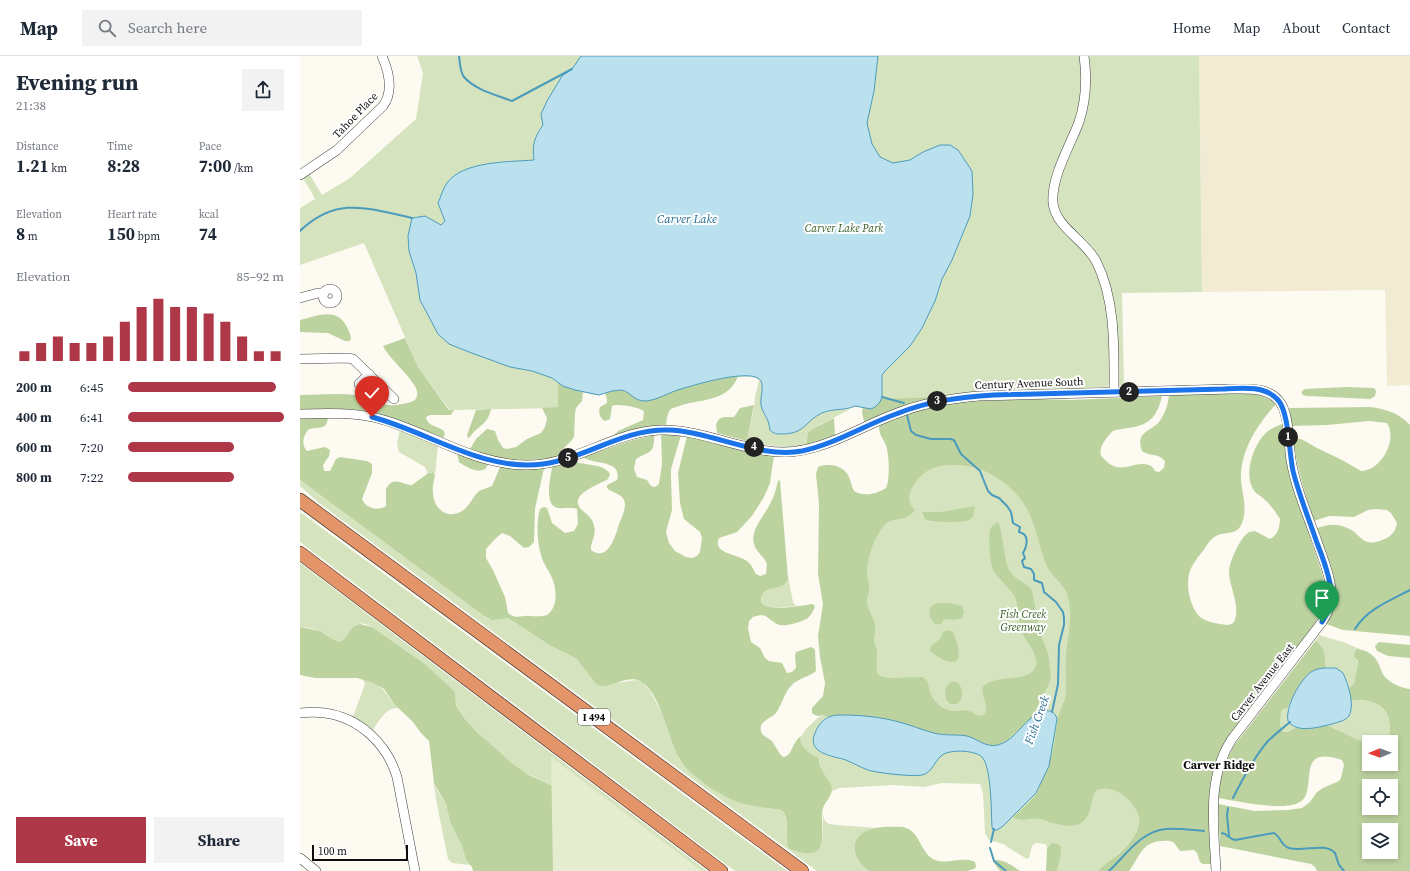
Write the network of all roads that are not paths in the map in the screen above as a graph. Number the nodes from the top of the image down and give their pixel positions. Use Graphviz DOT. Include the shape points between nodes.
graph roads {
  1 [pos="382,56"];
  2 [pos="1084,56"];
  3 [pos="301,174"];
  4 [pos="324,293"];
  5 [pos="300,298"];
  6 [pos="300,359"];
  7 [pos="369,374"];
  8 [pos="359,384"];
  9 [pos="1114,392"];
  10 [pos="1277,398"];
  11 [pos="394,399"];
  12 [pos="300,414"];
  13 [pos="300,500"];
  14 [pos="300,553"];
  15 [pos="300,713"];
  16 [pos="300,858"];
  17 [pos="316,871"];
  18 [pos="415,871"];
  19 [pos="721,871"];
  20 [pos="802,871"];
  21 [pos="1216,871"];
  1 -- 3 [label="street, Tahoe Place" via="390,90 387,102 337,150"];
  2 -- 9 [label="street" via="1086,88 1083,110 1059,171 1053,200 1060,221 1089,250 1100,269 1110,310"];
  4 -- 5 [label="street"];
  6 -- 7 [label="street" via="351,358"];
  7 -- 8 [label="street"];
  7 -- 11 [label="street"];
  9 -- 10 [label="street, Century Avenue South" via="1254,389"];
  9 -- 12 [label="street, Century Avenue South" via="994,395 939,401 909,408 820,445 796,452 765,450 695,433 660,430 628,436 557,462 528,465 486,459 372,417 340,413"];
  10 -- 21 [label="street, Carver Avenue East" via="1285,410 1293,471 1327,572 1331,602 1322,622 1232,739 1221,760 1214,796"];
  13 -- 20 [label="highway, I 494"];
  14 -- 19 [label="highway"];
  15 -- 18 [label="street" via="318,712 347,719 371,734 380,744 396,774"];
  16 -- 17 [label="street"];
}
